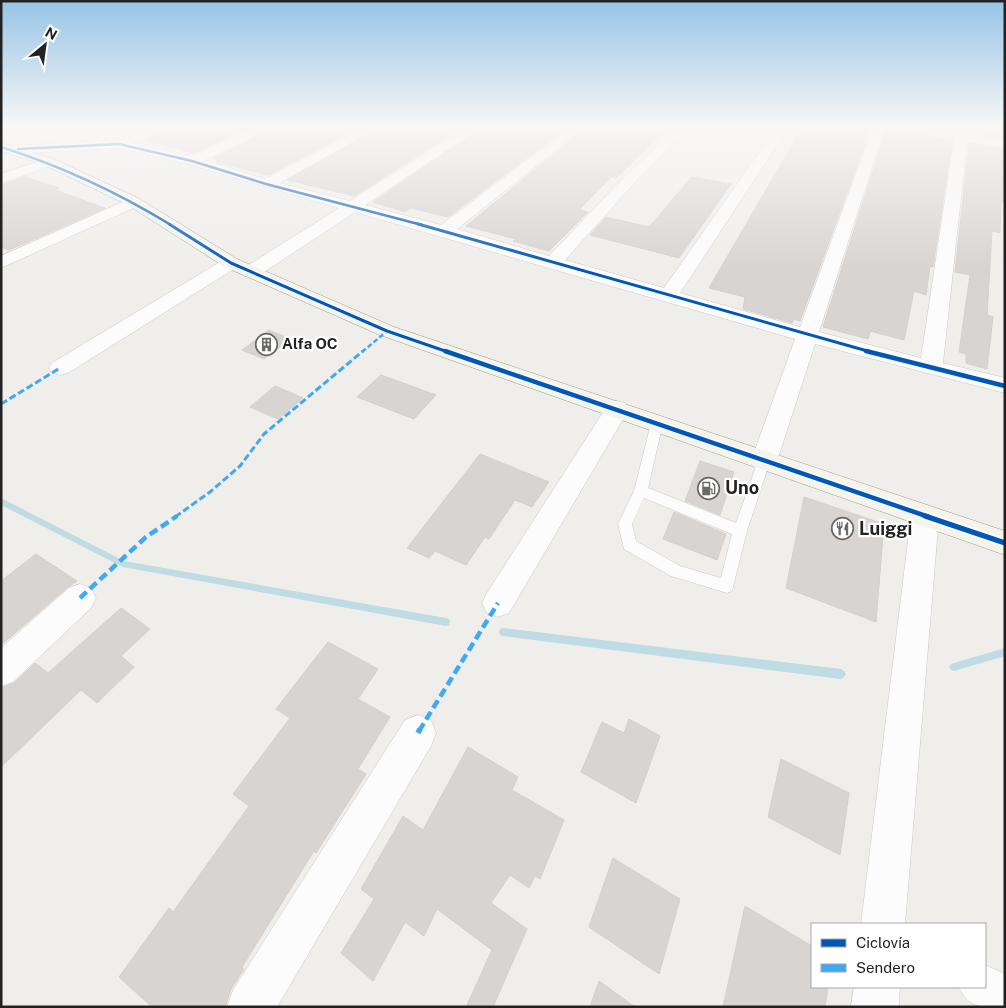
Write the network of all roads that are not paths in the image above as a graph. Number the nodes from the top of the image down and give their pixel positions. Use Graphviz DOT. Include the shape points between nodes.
graph roads {
  1 [pos="15,174"];
  2 [pos="75,174"];
  3 [pos="234,174"];
  4 [pos="285,174"];
  5 [pos="401,174"];
  6 [pos="518,174"];
  7 [pos="635,174"];
  8 [pos="751,174"];
  9 [pos="863,174"];
  10 [pos="956,174"];
  11 [pos="1,179"];
  12 [pos="266,184"];
  13 [pos="134,202"];
  14 [pos="349,207"];
  15 [pos="444,231"];
  16 [pos="553,262"];
  17 [pos="1,263"];
  18 [pos="241,267"];
  19 [pos="669,295"];
  20 [pos="808,336"];
  21 [pos="931,367"];
  22 [pos="60,368"];
  23 [pos="1005,386"];
  24 [pos="617,409"];
  25 [pos="658,423"];
  26 [pos="764,461"];
  27 [pos="641,491"];
  28 [pos="925,516"];
  29 [pos="740,531"];
  30 [pos="1005,543"];
  31 [pos="80,598"];
  32 [pos="498,603"];
  33 [pos="1,670"];
  34 [pos="418,733"];
  35 [pos="883,923"];
  36 [pos="877,988"];
  37 [pos="984,988"];
  38 [pos="1005,1001"];
  39 [pos="250,1007"];
  40 [pos="875,1007"];
  1 -- 11 [label="street"];
  2 -- 13 [label="street"];
  3 -- 12 [label="street"];
  4 -- 12 [label="street"];
  5 -- 14 [label="street"];
  6 -- 15 [label="street"];
  7 -- 16 [label="street"];
  8 -- 19 [label="street"];
  9 -- 20 [label="street"];
  10 -- 21 [label="street"];
  12 -- 14 [label="street"];
  13 -- 17 [label="street"];
  13 -- 18 [label="street"];
  14 -- 15 [label="street"];
  14 -- 18 [label="street"];
  15 -- 16 [label="street"];
  16 -- 19 [label="street"];
  18 -- 22 [label="street"];
  18 -- 24 [label="street" via="388,331"];
  19 -- 20 [label="street"];
  20 -- 21 [label="street"];
  20 -- 26 [label="street"];
  21 -- 23 [label="street"];
  24 -- 25 [label="street"];
  24 -- 32 [label="street"];
  25 -- 26 [label="street"];
  25 -- 27 [label="lane"];
  26 -- 28 [label="street"];
  26 -- 29 [label="lane"];
  27 -- 29 [label="lane"];
  27 -- 29 [label="lane" via="625,524 629,545 676,571 727,586"];
  28 -- 30 [label="street"];
  28 -- 35 [label="street"];
  31 -- 33 [label="street"];
  34 -- 39 [label="street"];
  36 -- 40 [label="street"];
  37 -- 38 [label="street"];
}
